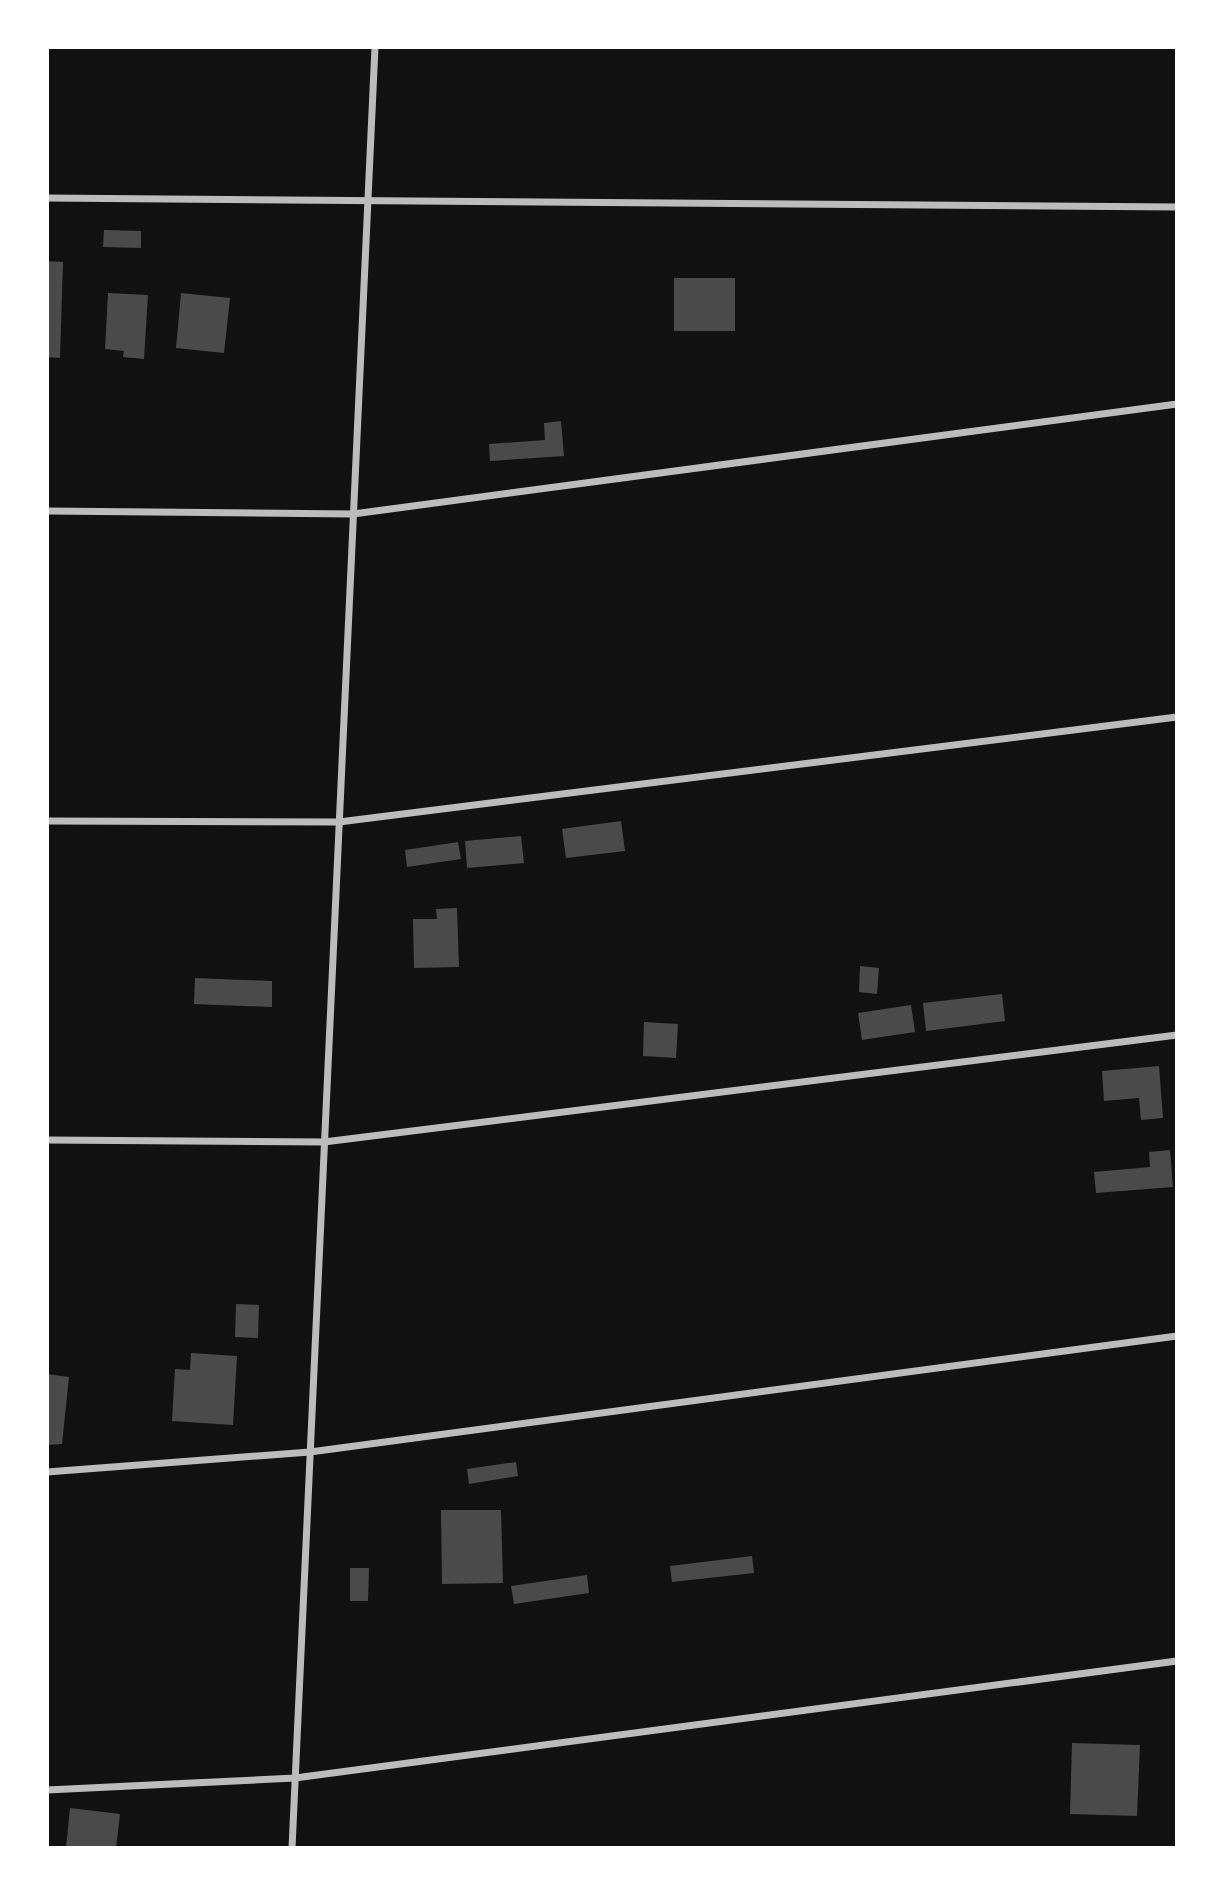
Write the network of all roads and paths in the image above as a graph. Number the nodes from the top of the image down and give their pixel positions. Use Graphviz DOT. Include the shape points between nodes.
graph roads {
  1 [pos="374,47"];
  2 [pos="47,198"];
  3 [pos="368,200"];
  4 [pos="1177,207"];
  5 [pos="1177,404"];
  6 [pos="47,511"];
  7 [pos="353,514"];
  8 [pos="1177,716"];
  9 [pos="47,821"];
  10 [pos="339,822"];
  11 [pos="1177,1035"];
  12 [pos="47,1140"];
  13 [pos="324,1142"];
  14 [pos="1177,1336"];
  15 [pos="310,1452"];
  16 [pos="47,1472"];
  17 [pos="1177,1661"];
  18 [pos="295,1778"];
  19 [pos="47,1790"];
  20 [pos="292,1848"];
  1 -- 3 [label="street"];
  2 -- 3 [label="street"];
  3 -- 4 [label="street"];
  3 -- 7 [label="street"];
  5 -- 7 [label="street"];
  6 -- 7 [label="street"];
  7 -- 10 [label="street"];
  8 -- 10 [label="street"];
  9 -- 10 [label="street"];
  10 -- 13 [label="street"];
  11 -- 13 [label="street"];
  12 -- 13 [label="street"];
  13 -- 15 [label="street"];
  14 -- 15 [label="street"];
  15 -- 16 [label="street"];
  15 -- 18 [label="street"];
  17 -- 18 [label="street"];
  18 -- 19 [label="street"];
  18 -- 20 [label="street"];
}
